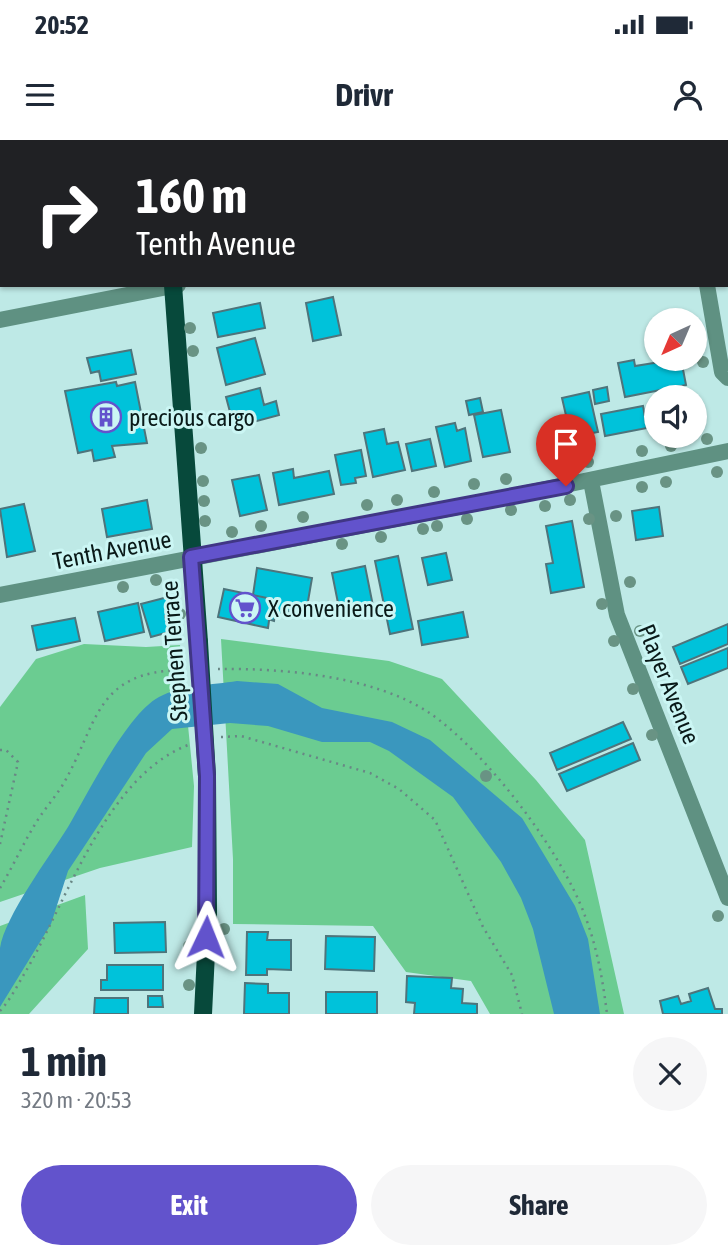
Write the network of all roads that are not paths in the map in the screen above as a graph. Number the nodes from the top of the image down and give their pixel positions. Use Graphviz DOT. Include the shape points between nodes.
graph roads {
  1 [pos="170,287"];
  2 [pos="175,287"];
  3 [pos="707,287"];
  4 [pos="0,320"];
  5 [pos="728,378"];
  6 [pos="728,452"];
  7 [pos="591,481"];
  8 [pos="191,557"];
  9 [pos="0,595"];
  10 [pos="728,898"];
  11 [pos="203,1014"];
  1 -- 4 [label="street"];
  2 -- 8 [label="main road, Stephen Terrace"];
  3 -- 5 [label="street" via="722,372"];
  6 -- 7 [label="street, Tenth Avenue"];
  7 -- 8 [label="street, Tenth Avenue"];
  7 -- 10 [label="street, Player Avenue" via="617,615"];
  8 -- 9 [label="street, Tenth Avenue"];
  8 -- 11 [label="main road, Stephen Terrace, bridge" via="207,776"];
}
